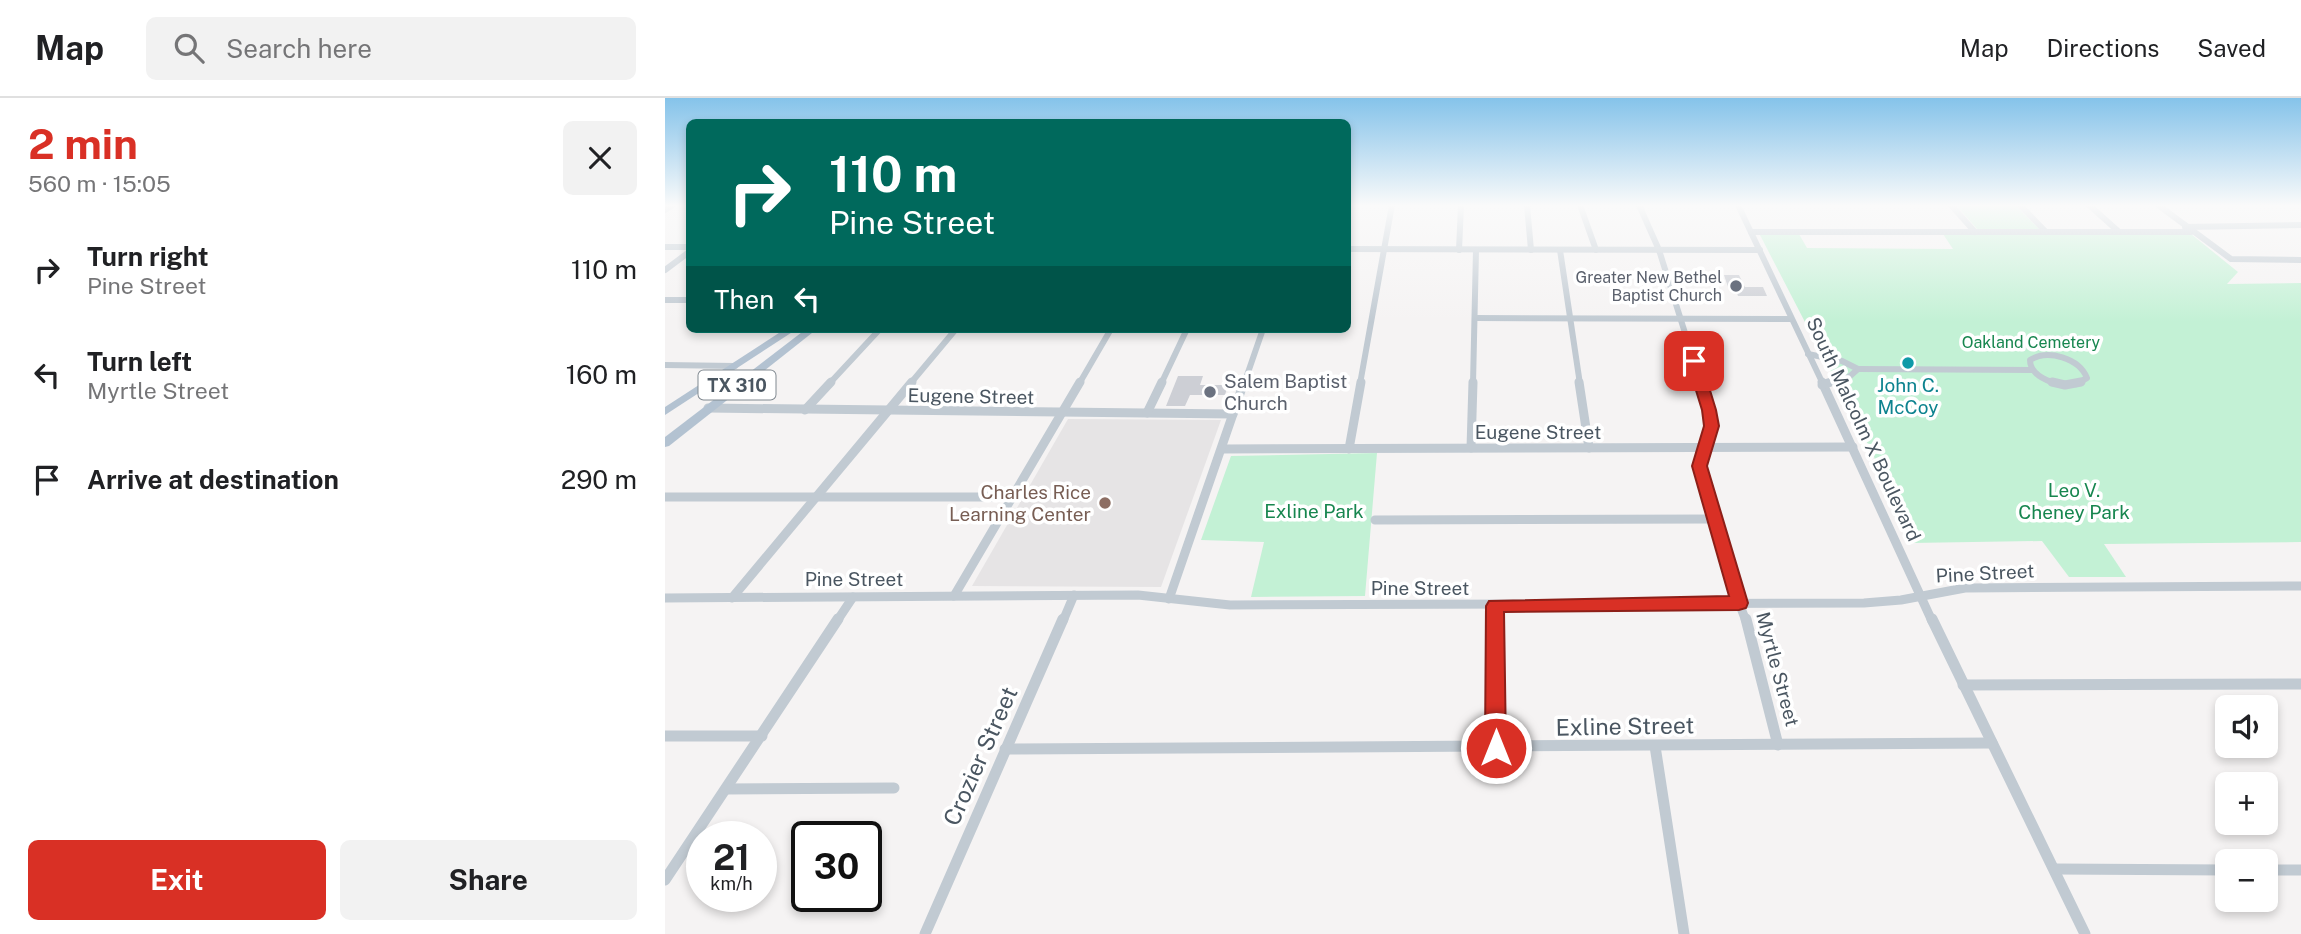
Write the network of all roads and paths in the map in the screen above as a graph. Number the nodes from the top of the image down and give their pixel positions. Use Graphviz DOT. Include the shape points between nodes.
graph roads {
  1 [pos="1386,244"];
  2 [pos="1459,244"];
  3 [pos="1530,244"];
  4 [pos="1594,244"];
  5 [pos="1657,244"];
  6 [pos="1756,244"];
  7 [pos="2208,244"];
  8 [pos="665,247"];
  9 [pos="686,249"];
  10 [pos="1351,249"];
  11 [pos="1385,250"];
  12 [pos="1459,250"];
  13 [pos="1476,250"];
  14 [pos="1531,250"];
  15 [pos="1560,250"];
  16 [pos="1596,250"];
  17 [pos="1660,250"];
  18 [pos="1759,250"];
  19 [pos="686,252"];
  20 [pos="2301,260"];
  21 [pos="665,270"];
  22 [pos="665,300"];
  23 [pos="686,300"];
  24 [pos="1475,318"];
  25 [pos="1570,318"];
  26 [pos="1681,318"];
  27 [pos="1791,319"];
  28 [pos="786,333"];
  29 [pos="806,333"];
  30 [pos="876,333"];
  31 [pos="953,333"];
  32 [pos="1109,333"];
  33 [pos="1186,333"];
  34 [pos="1262,333"];
  35 [pos="1808,354"];
  36 [pos="665,365"];
  37 [pos="735,366"];
  38 [pos="1858,369"];
  39 [pos="2032,370"];
  40 [pos="1822,385"];
  41 [pos="708,408"];
  42 [pos="805,410"];
  43 [pos="888,411"];
  44 [pos="665,412"];
  45 [pos="1061,413"];
  46 [pos="1147,413"];
  47 [pos="1233,414"];
  48 [pos="665,443"];
  49 [pos="1853,447"];
  50 [pos="1588,448"];
  51 [pos="1704,448"];
  52 [pos="1223,449"];
  53 [pos="1349,449"];
  54 [pos="1471,449"];
  55 [pos="665,496"];
  56 [pos="816,496"];
  57 [pos="1012,497"];
  58 [pos="1713,519"];
  59 [pos="1375,520"];
  60 [pos="2300,587"];
  61 [pos="1074,595"];
  62 [pos="954,596"];
  63 [pos="1920,596"];
  64 [pos="853,597"];
  65 [pos="665,598"];
  66 [pos="732,598"];
  67 [pos="1169,598"];
  68 [pos="1739,603"];
  69 [pos="1495,606"];
  70 [pos="2301,684"];
  71 [pos="1963,685"];
  72 [pos="665,736"];
  73 [pos="762,736"];
  74 [pos="1992,743"];
  75 [pos="1778,745"];
  76 [pos="1655,746"];
  77 [pos="1496,748"];
  78 [pos="1005,749"];
  79 [pos="894,788"];
  80 [pos="726,789"];
  81 [pos="2055,869"];
  82 [pos="2215,870"];
  83 [pos="2278,870"];
  84 [pos="2301,870"];
  85 [pos="665,880"];
  86 [pos="925,934"];
  87 [pos="1684,934"];
  88 [pos="2085,934"];
  1 -- 11 [label="street"];
  2 -- 12 [label="street"];
  3 -- 14 [label="street"];
  4 -- 16 [label="street"];
  5 -- 17 [label="street, Myrtle Street"];
  6 -- 18 [label="street, South Malcolm X Boulevard"];
  7 -- 20 [label="street" via="2236,260"];
  8 -- 9 [label="street"];
  10 -- 11 [label="street"];
  11 -- 12 [label="street"];
  11 -- 53 [label="street"];
  12 -- 13 [label="street"];
  13 -- 14 [label="street"];
  13 -- 24 [label="street"];
  14 -- 15 [label="street"];
  15 -- 16 [label="street"];
  15 -- 25 [label="street"];
  16 -- 17 [label="street"];
  17 -- 18 [label="street"];
  17 -- 26 [label="street, Myrtle Street"];
  18 -- 27 [label="street, South Malcolm X Boulevard"];
  19 -- 21 [label="street"];
  22 -- 23 [label="street"];
  24 -- 25 [label="street"];
  24 -- 54 [label="street"];
  25 -- 26 [label="street"];
  25 -- 50 [label="street"];
  26 -- 27 [label="street"];
  26 -- 51 [label="street, Myrtle Street" via="1709,410 1711,426"];
  27 -- 35 [label="street, South Malcolm X Boulevard"];
  28 -- 37 [label="main road, TX 310"];
  29 -- 41 [label="main road, TX 310"];
  30 -- 42 [label="street"];
  31 -- 43 [label="street"];
  32 -- 45 [label="street"];
  33 -- 46 [label="street"];
  34 -- 47 [label="street"];
  35 -- 38 [label="street"];
  35 -- 40 [label="street, South Malcolm X Boulevard"];
  36 -- 37 [label="street"];
  37 -- 44 [label="main road, TX 310"];
  38 -- 39 [label="street"];
  38 -- 40 [label="street" via="1849,377"];
  39 -- 39 [label="street" via="2057,384 2075,385 2087,379 2075,363 2053,356 2030,360"];
  40 -- 49 [label="street, South Malcolm X Boulevard"];
  41 -- 42 [label="street, Eugene Street"];
  41 -- 48 [label="main road, TX 310"];
  42 -- 43 [label="street, Eugene Street"];
  43 -- 45 [label="street, Eugene Street"];
  43 -- 56 [label="street"];
  45 -- 46 [label="street, Eugene Street"];
  45 -- 57 [label="street"];
  46 -- 47 [label="street, Eugene Street"];
  47 -- 52 [label="street"];
  49 -- 51 [label="street, Eugene Street"];
  49 -- 63 [label="street, South Malcolm X Boulevard"];
  50 -- 51 [label="street, Eugene Street"];
  50 -- 54 [label="street, Eugene Street"];
  51 -- 58 [label="street, Myrtle Street" via="1700,466"];
  52 -- 53 [label="street, Eugene Street"];
  52 -- 67 [label="street"];
  53 -- 54 [label="street, Eugene Street"];
  55 -- 56 [label="street"];
  56 -- 57 [label="street"];
  56 -- 66 [label="street"];
  57 -- 62 [label="street"];
  58 -- 59 [label="street"];
  58 -- 68 [label="street, Myrtle Street"];
  60 -- 63 [label="street, Pine Street" via="1965,588"];
  61 -- 62 [label="street, Pine Street"];
  61 -- 67 [label="street, Pine Street"];
  61 -- 78 [label="street, Crozier Street"];
  62 -- 64 [label="street, Pine Street"];
  63 -- 68 [label="street, Pine Street" via="1864,603"];
  63 -- 71 [label="street, South Malcolm X Boulevard"];
  64 -- 66 [label="street, Pine Street"];
  64 -- 73 [label="street"];
  65 -- 66 [label="street, Pine Street"];
  67 -- 69 [label="street, Pine Street" via="1230,605"];
  68 -- 69 [label="street, Pine Street"];
  68 -- 75 [label="street, Myrtle Street"];
  69 -- 77 [label="street"];
  70 -- 71 [label="street"];
  71 -- 74 [label="street, South Malcolm X Boulevard"];
  72 -- 73 [label="street"];
  73 -- 80 [label="street"];
  74 -- 75 [label="street, Exline Street"];
  74 -- 81 [label="street, South Malcolm X Boulevard"];
  75 -- 76 [label="street, Exline Street"];
  76 -- 77 [label="street, Exline Street"];
  76 -- 87 [label="street"];
  77 -- 78 [label="street, Exline Street"];
  78 -- 86 [label="street, Crozier Street"];
  79 -- 80 [label="street"];
  80 -- 85 [label="street"];
  81 -- 82 [label="street"];
  81 -- 88 [label="street, South Malcolm X Boulevard"];
  83 -- 84 [label="street"];
}
